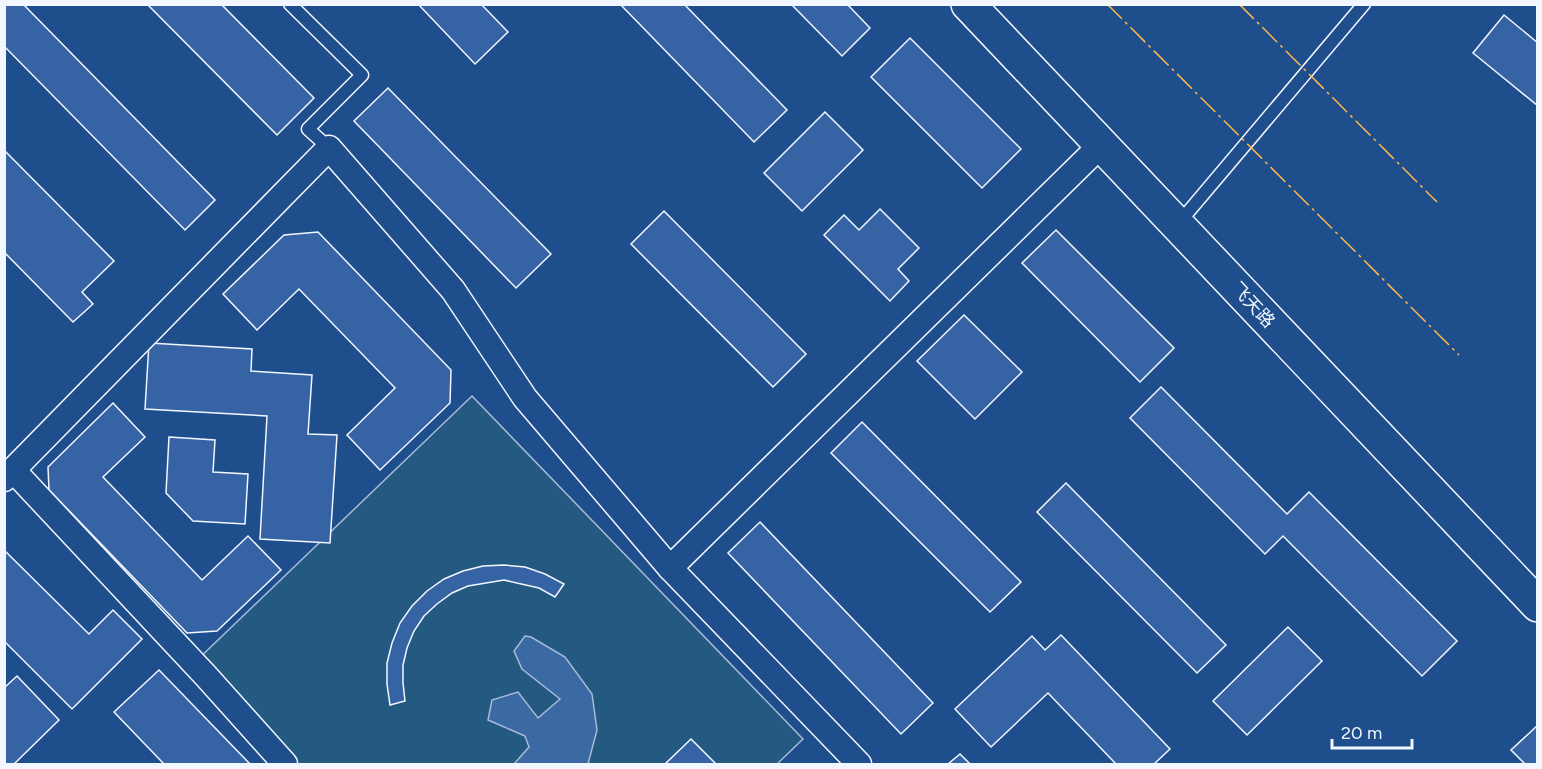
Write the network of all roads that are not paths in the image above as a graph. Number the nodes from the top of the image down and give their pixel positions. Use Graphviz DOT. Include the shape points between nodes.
graph roads {
  1 [pos="290,4"];
  2 [pos="968,4"];
  3 [pos="1364,4"];
  4 [pos="1102,144"];
  5 [pos="329,148"];
  6 [pos="1178,225"];
  7 [pos="9,475"];
  8 [pos="670,568"];
  9 [pos="1538,605"];
  10 [pos="285,765"];
  11 [pos="859,765"];
  1 -- 5 [label="lane" via="362,75 308,129"];
  2 -- 4 [label="street, 飞天路"];
  3 -- 6 [label="lane"];
  4 -- 6 [label="street, 飞天路"];
  4 -- 8 [label="street"];
  5 -- 7 [label="street"];
  5 -- 8 [label="street" via="453,290 525,398"];
  6 -- 9 [label="street, 飞天路"];
  7 -- 10 [label="street" via="206,676"];
  8 -- 11 [label="street"];
}
